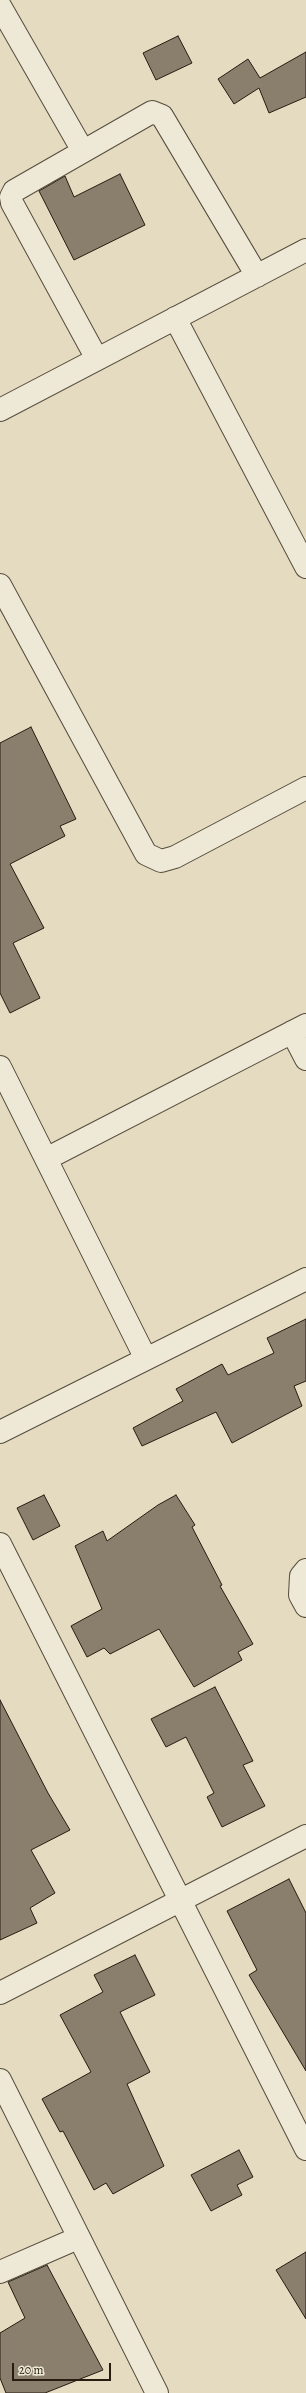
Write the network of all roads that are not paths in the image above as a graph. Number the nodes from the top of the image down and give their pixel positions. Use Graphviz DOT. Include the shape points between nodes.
graph roads {
  1 [pos="0,6"];
  2 [pos="83,151"];
  3 [pos="306,250"];
  4 [pos="257,276"];
  5 [pos="175,318"];
  6 [pos="97,359"];
  7 [pos="0,410"];
  8 [pos="306,567"];
  9 [pos="0,585"];
  10 [pos="306,788"];
  11 [pos="299,1029"];
  12 [pos="306,1059"];
  13 [pos="0,1067"];
  14 [pos="46,1159"];
  15 [pos="306,1279"];
  16 [pos="146,1359"];
  17 [pos="0,1432"];
  18 [pos="0,1544"];
  19 [pos="306,1570"];
  20 [pos="306,1606"];
  21 [pos="306,1836"];
  22 [pos="179,1899"];
  23 [pos="0,1993"];
  24 [pos="0,2080"];
  25 [pos="306,2149"];
  26 [pos="78,2238"];
  27 [pos="0,2272"];
  28 [pos="157,2393"];
  1 -- 2 [label="street"];
  2 -- 4 [label="street" via="152,112 162,116"];
  2 -- 6 [label="street" via="14,191 11,197 12,204"];
  3 -- 4 [label="street"];
  4 -- 5 [label="street"];
  5 -- 6 [label="street"];
  5 -- 8 [label="street"];
  6 -- 7 [label="street"];
  9 -- 10 [label="street" via="146,854 161,861 175,857"];
  11 -- 12 [label="street"];
  11 -- 14 [label="street"];
  13 -- 14 [label="street"];
  14 -- 16 [label="street"];
  15 -- 16 [label="street"];
  16 -- 17 [label="street"];
  18 -- 22 [label="street"];
  19 -- 20 [label="street" via="301,1576 300,1595"];
  21 -- 22 [label="street"];
  22 -- 23 [label="street"];
  22 -- 25 [label="street"];
  24 -- 26 [label="street"];
  26 -- 27 [label="street"];
  26 -- 28 [label="street"];
}
